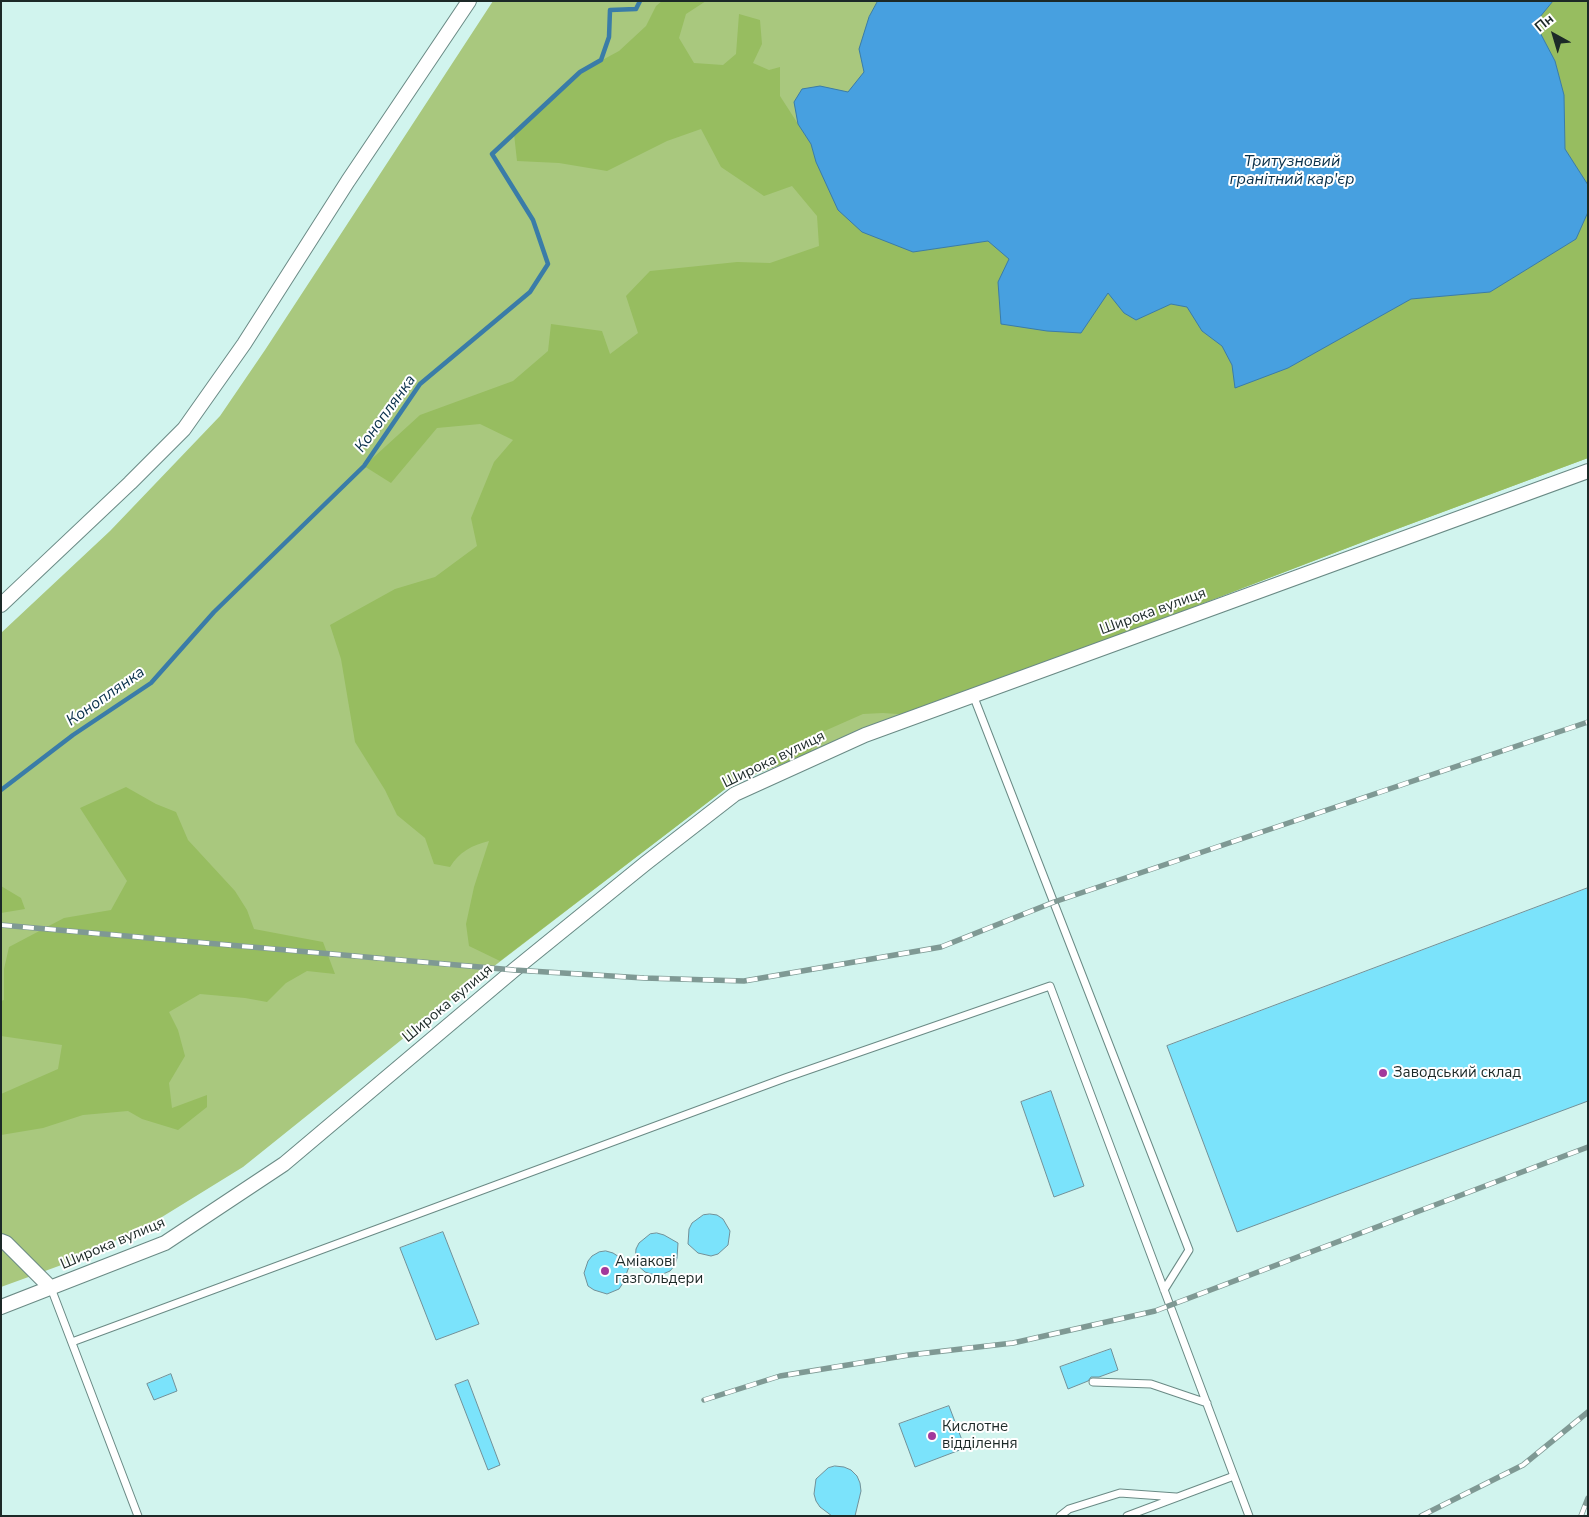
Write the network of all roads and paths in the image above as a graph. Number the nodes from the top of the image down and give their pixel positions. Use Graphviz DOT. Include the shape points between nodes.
graph roads {
  1 [pos="469,1"];
  2 [pos="1588,471"];
  3 [pos="1,605"];
  4 [pos="973,695"];
  5 [pos="1,1241"];
  6 [pos="51,1288"];
  7 [pos="1164,1290"];
  8 [pos="1,1307"];
  9 [pos="72,1342"];
  10 [pos="1093,1382"];
  11 [pos="1207,1403"];
  12 [pos="1234,1476"];
  13 [pos="1176,1498"];
  14 [pos="138,1516"];
  15 [pos="1060,1516"];
  16 [pos="1127,1516"];
  17 [pos="1249,1516"];
  1 -- 3 [label="street" via="348,180 244,344 184,429"];
  2 -- 4 [label="street, Широка вулиця"];
  4 -- 6 [label="street, Широка вулиця" via="865,735 735,794 514,970 284,1164 165,1243"];
  4 -- 7 [label="lane" via="1189,1250"];
  5 -- 6 [label="street"];
  6 -- 8 [label="street, Широка вулиця"];
  6 -- 9 [label="lane"];
  7 -- 9 [label="lane" via="1050,986 785,1078"];
  7 -- 11 [label="lane"];
  9 -- 14 [label="lane"];
  10 -- 11 [label="lane" via="1151,1384"];
  11 -- 12 [label="lane"];
  12 -- 13 [label="lane"];
  12 -- 17 [label="lane"];
  13 -- 15 [label="lane" via="1120,1493 1069,1509"];
  13 -- 16 [label="lane"];
}
